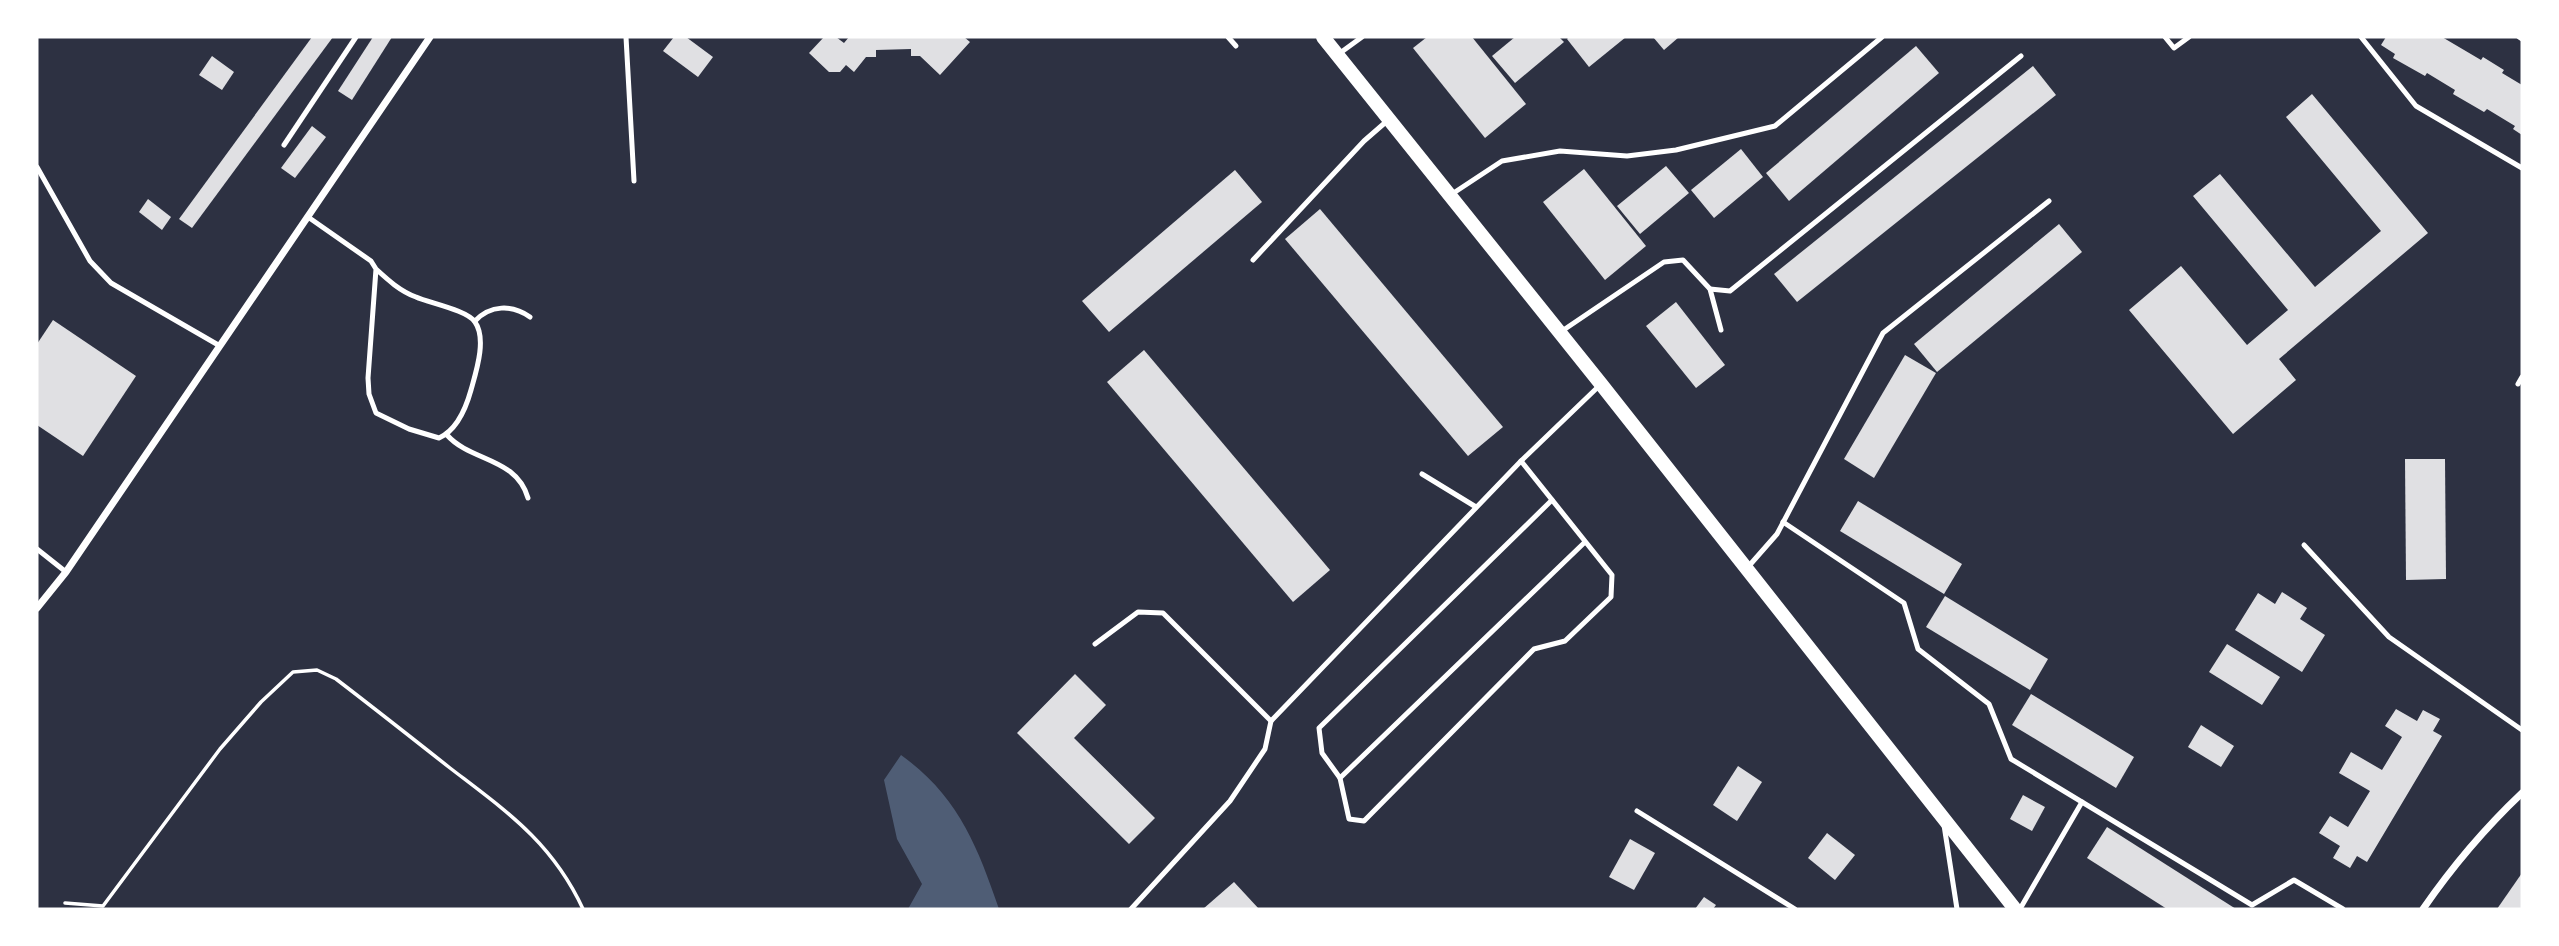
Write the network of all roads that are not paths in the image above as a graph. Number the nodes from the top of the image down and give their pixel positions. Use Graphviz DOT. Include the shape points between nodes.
graph roads {
  1 [pos="356,37"];
  2 [pos="430,37"];
  3 [pos="626,37"];
  4 [pos="1228,37"];
  5 [pos="1323,37"];
  6 [pos="1362,37"];
  7 [pos="1882,37"];
  8 [pos="2165,37"];
  9 [pos="2189,37"];
  10 [pos="2361,37"];
  11 [pos="1236,46"];
  12 [pos="1337,55"];
  13 [pos="2021,56"];
  14 [pos="1389,120"];
  15 [pos="284,145"];
  16 [pos="37,167"];
  17 [pos="2522,168"];
  18 [pos="40,176"];
  19 [pos="634,181"];
  20 [pos="1449,195"];
  21 [pos="2049,201"];
  22 [pos="307,217"];
  23 [pos="1253,260"];
  24 [pos="376,270"];
  25 [pos="1710,289"];
  26 [pos="530,317"];
  27 [pos="475,321"];
  28 [pos="1721,330"];
  29 [pos="1560,333"];
  30 [pos="220,346"];
  31 [pos="2522,377"];
  32 [pos="1601,384"];
  33 [pos="2518,384"];
  34 [pos="447,435"];
  35 [pos="1521,461"];
  36 [pos="1422,474"];
  37 [pos="528,498"];
  38 [pos="1552,500"];
  39 [pos="1476,507"];
  40 [pos="1783,522"];
  41 [pos="1585,542"];
  42 [pos="2304,545"];
  43 [pos="37,549"];
  44 [pos="1746,569"];
  45 [pos="66,572"];
  46 [pos="37,608"];
  47 [pos="1095,644"];
  48 [pos="1271,721"];
  49 [pos="2522,730"];
  50 [pos="1340,778"];
  51 [pos="2522,793"];
  52 [pos="2081,802"];
  53 [pos="1637,811"];
  54 [pos="1943,818"];
  55 [pos="1131,909"];
  56 [pos="1795,909"];
  57 [pos="1957,909"];
  58 [pos="2015,909"];
  59 [pos="2020,909"];
  60 [pos="2343,909"];
  61 [pos="2423,909"];
  1 -- 15 [label="lane"];
  2 -- 22 [label="street"];
  3 -- 19 [label="lane"];
  4 -- 11 [label="lane"];
  5 -- 12 [label="main road"];
  6 -- 12 [label="lane"];
  7 -- 20 [label="lane" via="1775,127 1676,150 1626,156 1560,151 1502,161"];
  8 -- 9 [label="lane" via="2174,48"];
  10 -- 17 [label="lane" via="2416,106"];
  12 -- 14 [label="main road"];
  13 -- 25 [label="lane" via="1730,290"];
  14 -- 20 [label="main road"];
  14 -- 23 [label="lane"];
  16 -- 18 [label="lane"];
  18 -- 30 [label="lane" via="101,275"];
  20 -- 29 [label="main road"];
  21 -- 40 [label="lane" via="1883,333"];
  22 -- 24 [label="lane" via="371,261"];
  22 -- 30 [label="street"];
  24 -- 27 [label="lane" via="414,297"];
  24 -- 34 [label="lane" via="368,378 376,413 428,436"];
  25 -- 28 [label="lane"];
  25 -- 29 [label="lane" via="1684,260 1664,262"];
  26 -- 27 [label="lane" via="510,308 494,309"];
  27 -- 34 [label="lane" via="479,353 470,393"];
  29 -- 32 [label="main road"];
  30 -- 45 [label="street"];
  31 -- 33 [label="lane"];
  32 -- 35 [label="lane"];
  32 -- 44 [label="main road"];
  34 -- 37 [label="lane" via="511,473 521,481"];
  35 -- 38 [label="lane"];
  35 -- 39 [label="lane"];
  36 -- 39 [label="lane"];
  38 -- 41 [label="lane"];
  38 -- 50 [label="lane" via="1319,728 1322,753"];
  39 -- 48 [label="lane"];
  40 -- 44 [label="lane"];
  40 -- 52 [label="lane" via="1904,603 1918,649 1989,704 2011,759"];
  41 -- 50 [label="lane"];
  41 -- 50 [label="lane" via="1612,575 1611,597 1565,641 1534,649 1364,821 1349,819"];
  42 -- 49 [label="lane" via="2389,637"];
  43 -- 45 [label="lane"];
  44 -- 54 [label="main road"];
  45 -- 46 [label="street"];
  47 -- 48 [label="lane" via="1138,612 1163,613"];
  48 -- 55 [label="lane" via="1265,749 1230,801"];
  51 -- 61 [label="street" via="2448,873"];
  52 -- 59 [label="lane"];
  52 -- 60 [label="lane" via="2252,905 2294,880"];
  53 -- 56 [label="lane"];
  54 -- 57 [label="lane"];
  54 -- 58 [label="main road"];
}
